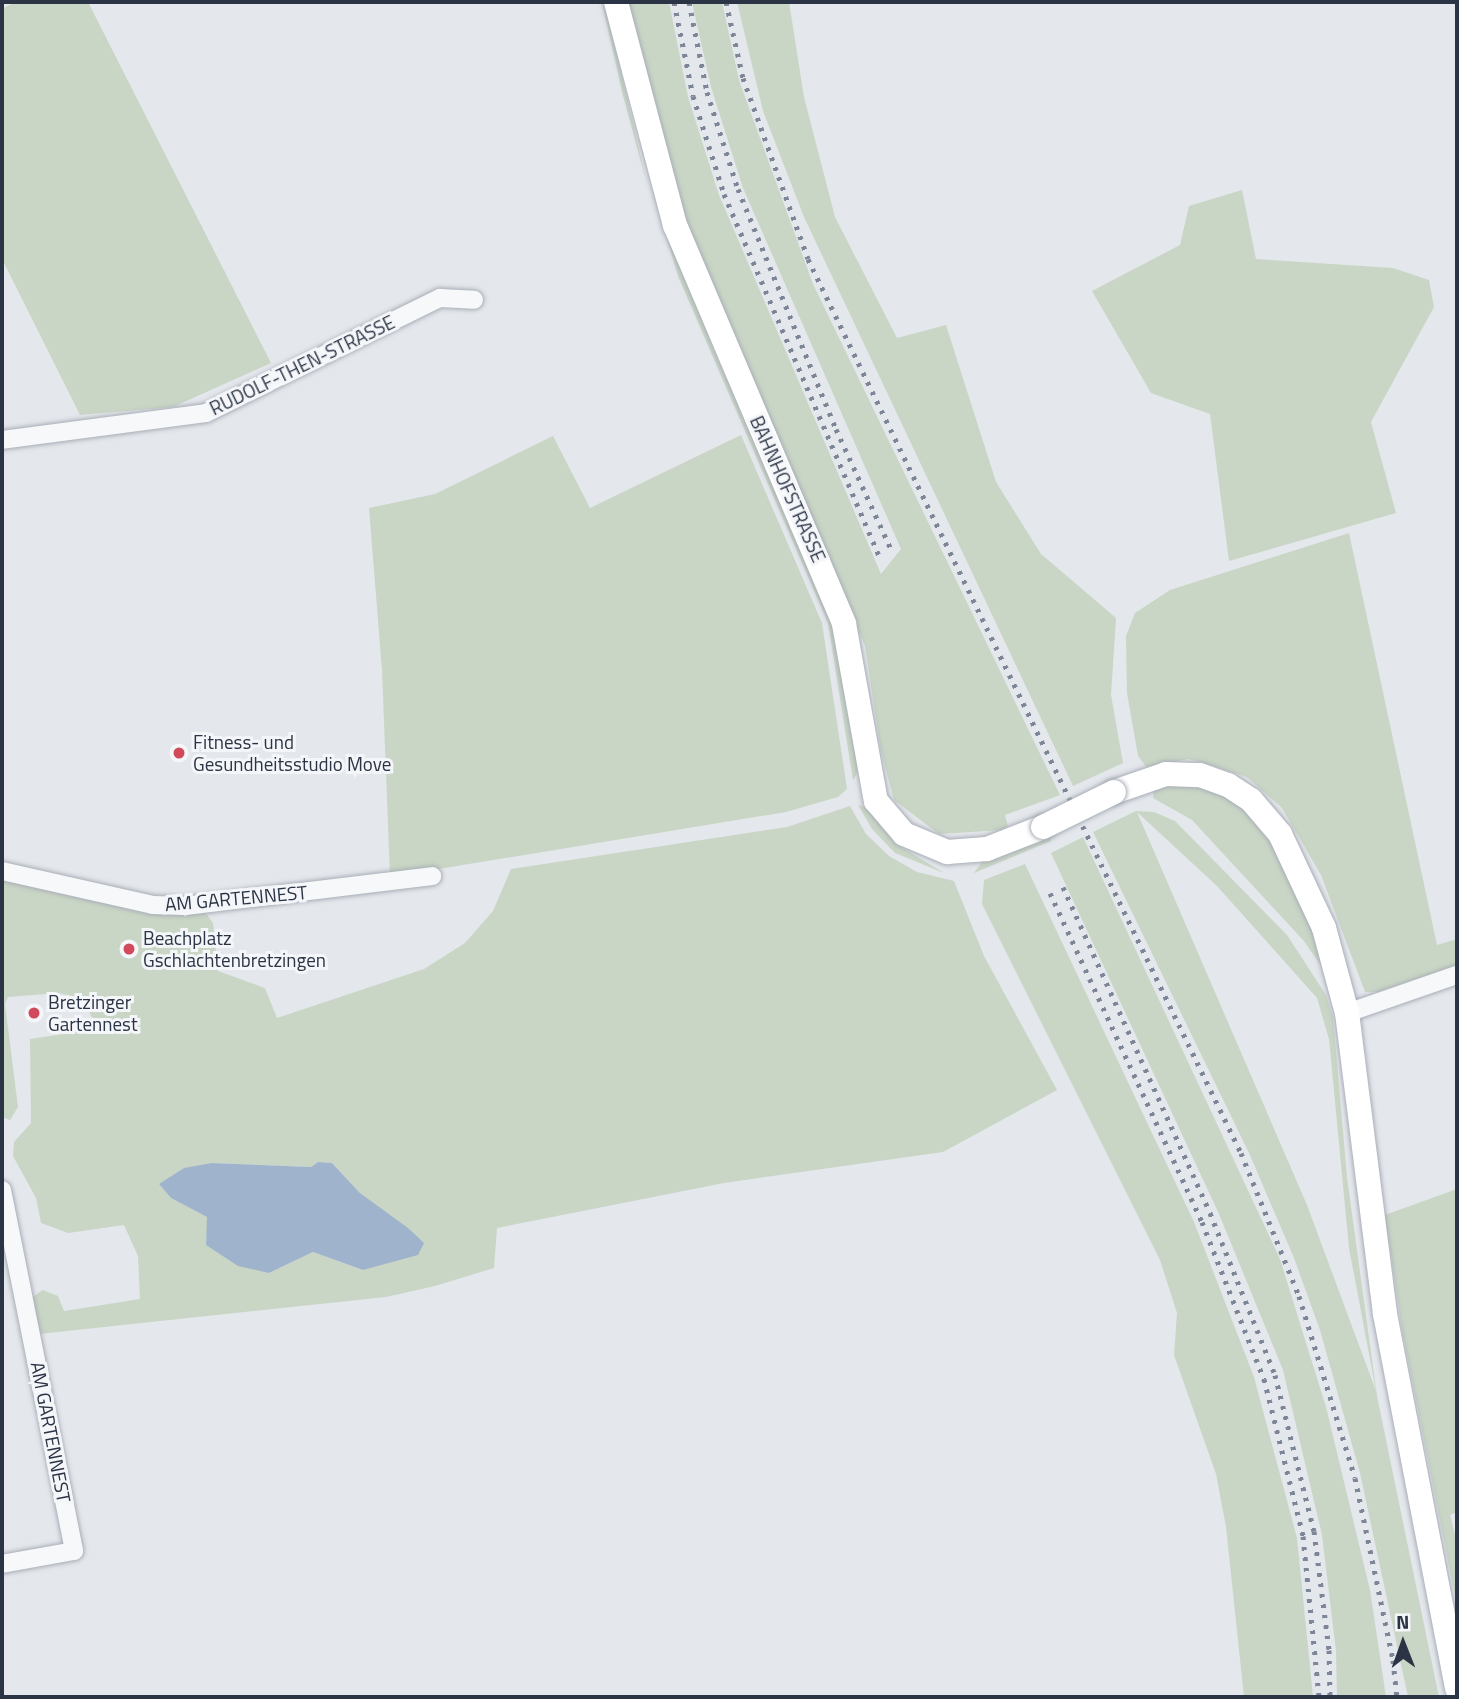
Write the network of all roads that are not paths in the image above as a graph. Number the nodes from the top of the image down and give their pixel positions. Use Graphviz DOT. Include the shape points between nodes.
graph roads {
  1 [pos="616,2"];
  2 [pos="474,300"];
  3 [pos="2,440"];
  4 [pos="2,871"];
  5 [pos="432,876"];
  6 [pos="1457,975"];
  7 [pos="1347,1013"];
  8 [pos="2,1190"];
  9 [pos="2,1564"];
  10 [pos="1457,1688"];
  1 -- 7 [label="main road, BAHNHOFSTRASSE, bridge" via="675,225 844,624 876,801 904,834 947,852 987,849 1151,778 1192,774 1214,779 1251,800 1280,834 1331,950"];
  2 -- 3 [label="street, RUDOLF-THEN-STRASSE" via="440,298 206,413"];
  4 -- 5 [label="street, AM GARTENNEST" via="153,905 185,906"];
  6 -- 7 [label="street"];
  7 -- 10 [label="main road, BAHNHOFSTRASSE" via="1385,1314"];
  8 -- 9 [label="street, AM GARTENNEST" via="74,1551"];
}
